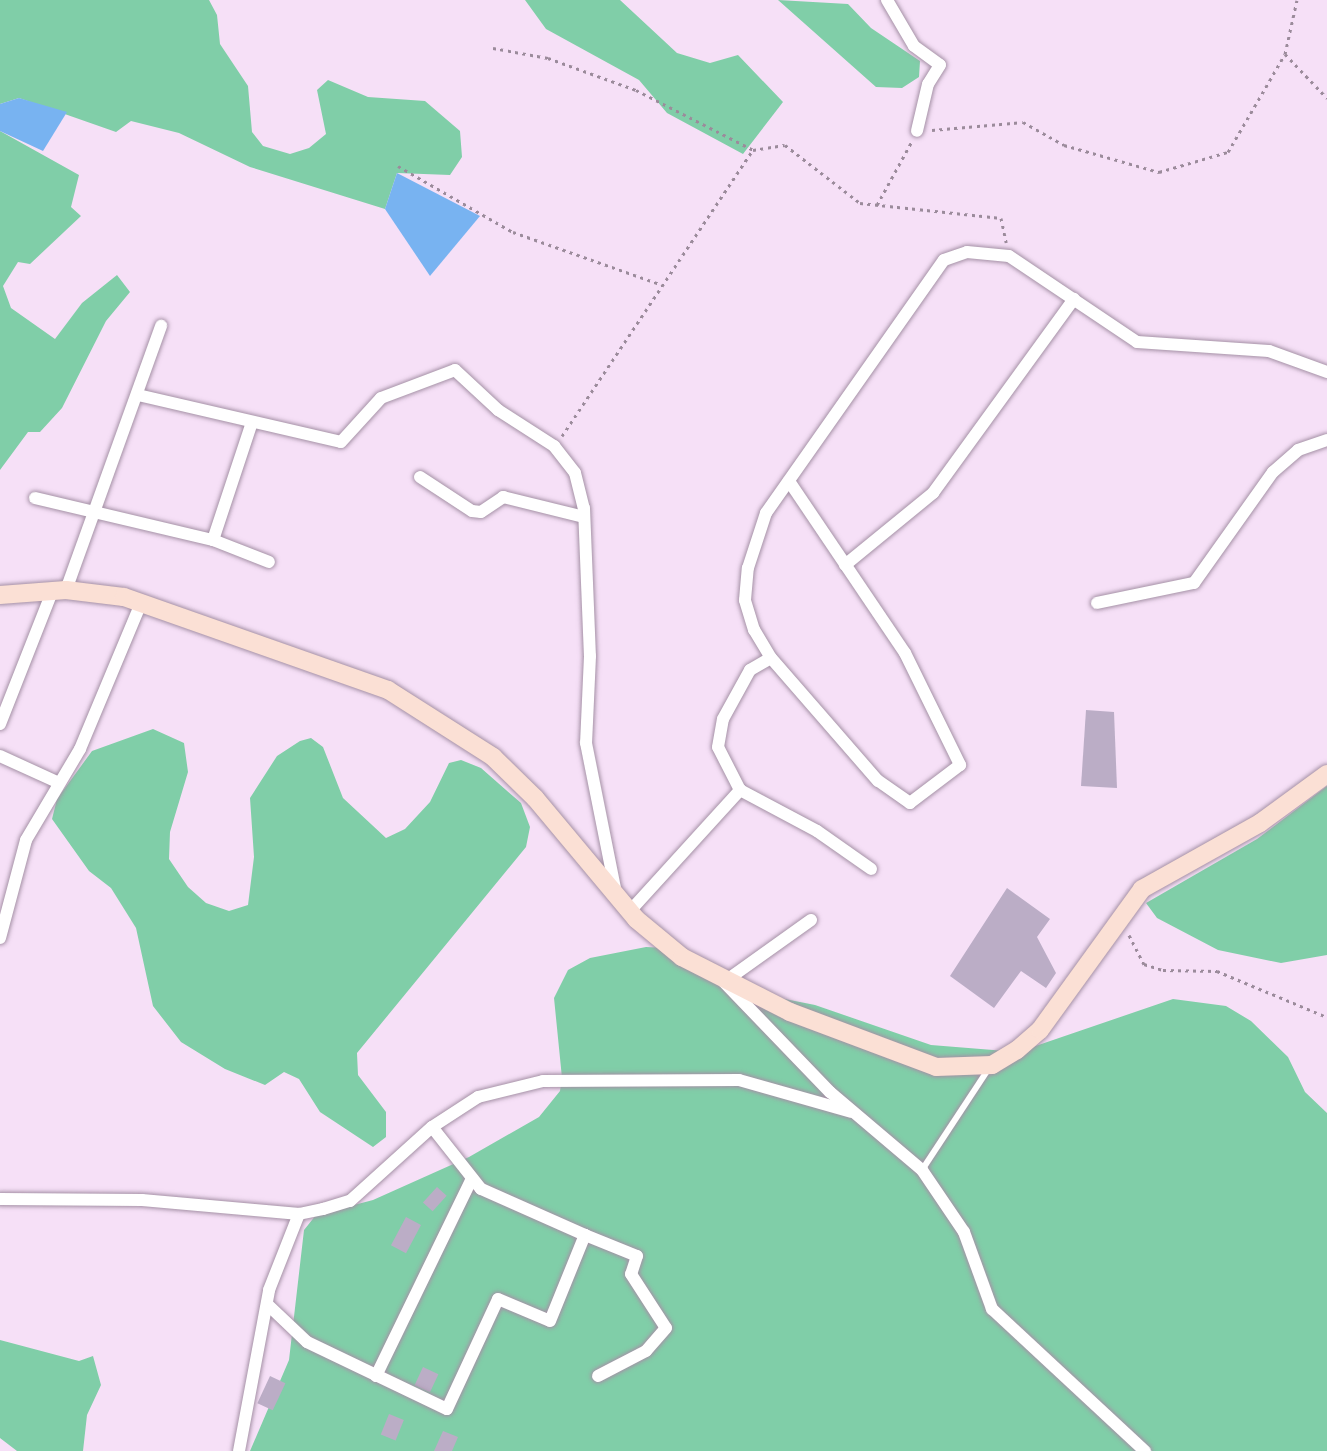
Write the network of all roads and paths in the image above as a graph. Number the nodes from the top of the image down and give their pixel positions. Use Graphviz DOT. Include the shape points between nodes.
graph roads {
  1 [pos="886,0"];
  2 [pos="1298,0"];
  3 [pos="493,48"];
  4 [pos="1285,54"];
  5 [pos="1327,98"];
  6 [pos="917,132"];
  7 [pos="753,150"];
  8 [pos="398,166"];
  9 [pos="878,205"];
  10 [pos="1009,256"];
  11 [pos="663,285"];
  12 [pos="1074,299"];
  13 [pos="161,326"];
  14 [pos="1327,372"];
  15 [pos="138,395"];
  16 [pos="252,422"];
  17 [pos="1327,440"];
  18 [pos="554,446"];
  19 [pos="420,477"];
  20 [pos="789,481"];
  21 [pos="34,498"];
  22 [pos="93,515"];
  23 [pos="584,517"];
  24 [pos="213,540"];
  25 [pos="269,562"];
  26 [pos="845,565"];
  27 [pos="59,591"];
  28 [pos="0,595"];
  29 [pos="142,602"];
  30 [pos="1097,603"];
  31 [pos="771,658"];
  32 [pos="0,724"];
  33 [pos="0,756"];
  34 [pos="1327,774"];
  35 [pos="57,782"];
  36 [pos="740,790"];
  37 [pos="870,869"];
  38 [pos="617,896"];
  39 [pos="5,911"];
  40 [pos="630,911"];
  41 [pos="1120,917"];
  42 [pos="811,920"];
  43 [pos="0,938"];
  44 [pos="724,982"];
  45 [pos="1327,1017"];
  46 [pos="992,1065"];
  47 [pos="852,1112"];
  48 [pos="432,1127"];
  49 [pos="922,1170"];
  50 [pos="472,1178"];
  51 [pos="0,1198"];
  52 [pos="299,1214"];
  53 [pos="585,1235"];
  54 [pos="267,1304"];
  55 [pos="376,1376"];
  56 [pos="598,1376"];
  57 [pos="239,1451"];
  58 [pos="1145,1451"];
  1 -- 6 [label="street" via="914,46 940,65 928,84"];
  2 -- 4 [label="path"];
  3 -- 7 [label="path" via="548,58 636,90"];
  4 -- 5 [label="path"];
  4 -- 6 [label="path" via="1228,152 1159,171 1064,145 1023,122"];
  6 -- 9 [label="path"];
  7 -- 9 [label="path" via="785,145 860,203"];
  7 -- 11 [label="path"];
  8 -- 11 [label="path" via="513,232"];
  9 -- 10 [label="path" via="1001,218"];
  10 -- 12 [label="street"];
  10 -- 20 [label="street" via="967,252 944,260"];
  11 -- 18 [label="path"];
  12 -- 14 [label="street" via="1137,342 1162,347 1237,346"];
  12 -- 26 [label="street" via="933,493"];
  13 -- 15 [label="street"];
  15 -- 16 [label="street"];
  15 -- 22 [label="street"];
  16 -- 18 [label="street" via="341,442 381,398 455,370 498,410"];
  16 -- 24 [label="street"];
  17 -- 30 [label="street" via="1298,450 1273,472 1194,584"];
  18 -- 23 [label="street" via="575,473"];
  19 -- 23 [label="street" via="472,511 482,512 503,497"];
  20 -- 26 [label="street"];
  20 -- 31 [label="street" via="766,513 748,568 745,600 754,630"];
  21 -- 22 [label="street"];
  22 -- 24 [label="street"];
  22 -- 27 [label="street"];
  23 -- 38 [label="street" via="590,656 586,743"];
  24 -- 25 [label="street"];
  26 -- 31 [label="street" via="905,653 960,765 910,803 900,800"];
  27 -- 28 [label="street"];
  27 -- 29 [label="street"];
  27 -- 32 [label="street"];
  29 -- 35 [label="street" via="80,748"];
  29 -- 38 [label="street" via="307,658 434,715 493,757 535,798"];
  31 -- 36 [label="street" via="750,670 723,718 718,747"];
  33 -- 35 [label="street"];
  34 -- 41 [label="street" via="1260,823 1142,889"];
  35 -- 39 [label="street" via="26,840"];
  36 -- 37 [label="street" via="817,831"];
  36 -- 40 [label="street"];
  38 -- 40 [label="street"];
  39 -- 43 [label="street"];
  40 -- 44 [label="street" via="658,940"];
  41 -- 45 [label="path" via="1144,964 1163,970 1217,971"];
  41 -- 46 [label="street" via="1040,1030"];
  42 -- 44 [label="street"];
  44 -- 46 [label="street" via="936,1067"];
  44 -- 47 [label="street"];
  46 -- 49 [label="lane"];
  47 -- 48 [label="street" via="740,1080 543,1081 478,1097"];
  47 -- 49 [label="street"];
  48 -- 50 [label="street"];
  48 -- 52 [label="street" via="350,1201"];
  49 -- 58 [label="street" via="955,1215 992,1309"];
  50 -- 53 [label="street" via="481,1189"];
  50 -- 55 [label="street"];
  51 -- 52 [label="street" via="142,1200"];
  52 -- 54 [label="street"];
  53 -- 55 [label="street" via="550,1321 498,1299 447,1409"];
  53 -- 56 [label="street" via="637,1256 631,1274 666,1328 646,1351"];
  54 -- 55 [label="street" via="307,1342"];
  54 -- 57 [label="street"];
}
